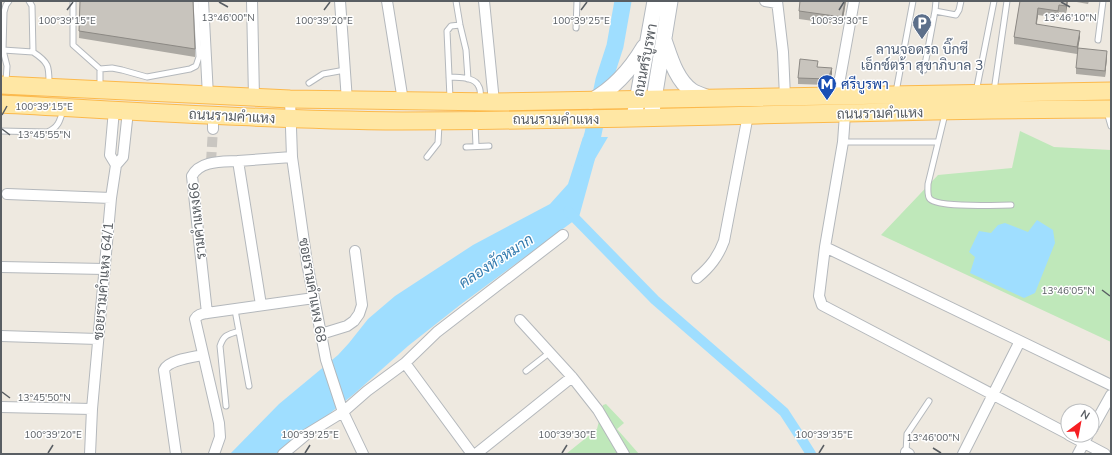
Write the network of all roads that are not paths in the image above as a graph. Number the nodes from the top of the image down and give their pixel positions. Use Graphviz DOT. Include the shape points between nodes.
graph roads {
  1 [pos="9,1"];
  2 [pos="29,1"];
  3 [pos="73,1"];
  4 [pos="196,1"];
  5 [pos="203,1"];
  6 [pos="252,1"];
  7 [pos="340,1"];
  8 [pos="387,1"];
  9 [pos="456,1"];
  10 [pos="484,1"];
  11 [pos="577,1"];
  12 [pos="655,1"];
  13 [pos="670,1"];
  14 [pos="765,1"];
  15 [pos="854,1"];
  16 [pos="913,1"];
  17 [pos="936,1"];
  18 [pos="961,1"];
  19 [pos="994,1"];
  20 [pos="1007,1"];
  21 [pos="1103,1"];
  22 [pos="777,2"];
  23 [pos="935,11"];
  24 [pos="460,26"];
  25 [pos="576,28"];
  26 [pos="656,39"];
  27 [pos="1098,40"];
  28 [pos="3,50"];
  29 [pos="33,52"];
  30 [pos="100,69"];
  31 [pos="345,70"];
  32 [pos="924,70"];
  33 [pos="449,77"];
  34 [pos="468,78"];
  35 [pos="309,83"];
  36 [pos="3,85"];
  37 [pos="49,87"];
  38 [pos="100,90"];
  39 [pos="1111,91"];
  40 [pos="994,92"];
  41 [pos="976,93"];
  42 [pos="895,94"];
  43 [pos="837,95"];
  44 [pos="208,96"];
  45 [pos="785,97"];
  46 [pos="254,98"];
  47 [pos="710,98"];
  48 [pos="290,99"];
  49 [pos="347,100"];
  50 [pos="645,100"];
  51 [pos="403,101"];
  52 [pos="450,101"];
  53 [pos="591,101"];
  54 [pos="488,102"];
  55 [pos="1,104"];
  56 [pos="64,107"];
  57 [pos="1109,109"];
  58 [pos="121,111"];
  59 [pos="946,111"];
  60 [pos="845,114"];
  61 [pos="748,115"];
  62 [pos="634,118"];
  63 [pos="651,118"];
  64 [pos="292,119"];
  65 [pos="439,120"];
  66 [pos="474,120"];
  67 [pos="1111,126"];
  68 [pos="1,131"];
  69 [pos="843,142"];
  70 [pos="938,142"];
  71 [pos="476,146"];
  72 [pos="488,146"];
  73 [pos="466,147"];
  74 [pos="292,157"];
  75 [pos="427,157"];
  76 [pos="238,161"];
  77 [pos="116,165"];
  78 [pos="6,194"];
  79 [pos="111,198"];
  80 [pos="1010,204"];
  81 [pos="563,235"];
  82 [pos="825,247"];
  83 [pos="355,251"];
  84 [pos="1,267"];
  85 [pos="105,269"];
  86 [pos="697,278"];
  87 [pos="314,298"];
  88 [pos="261,305"];
  89 [pos="235,310"];
  90 [pos="207,313"];
  91 [pos="520,320"];
  92 [pos="239,331"];
  93 [pos="321,334"];
  94 [pos="1,336"];
  95 [pos="98,339"];
  96 [pos="1020,341"];
  97 [pos="549,353"];
  98 [pos="204,355"];
  99 [pos="405,363"];
  100 [pos="526,372"];
  101 [pos="572,377"];
  102 [pos="1111,385"];
  103 [pos="249,386"];
  104 [pos="993,395"];
  105 [pos="1111,395"];
  106 [pos="929,401"];
  107 [pos="226,406"];
  108 [pos="1,407"];
  109 [pos="92,409"];
  110 [pos="342,410"];
  111 [pos="1100,414"];
  112 [pos="1060,431"];
  113 [pos="1084,443"];
  114 [pos="1091,443"];
  115 [pos="907,453"];
  116 [pos="90,454"];
  117 [pos="176,454"];
  118 [pos="214,454"];
  119 [pos="283,454"];
  120 [pos="363,454"];
  121 [pos="472,454"];
  122 [pos="476,454"];
  123 [pos="624,454"];
  124 [pos="962,454"];
  125 [pos="1078,454"];
  126 [pos="1105,454"];
  1 -- 28 [label="lane" via="4,12"];
  2 -- 29 [label="lane" via="32,6"];
  3 -- 30 [label="lane" via="73,45"];
  4 -- 30 [label="lane" via="199,57 196,66 147,77 122,70"];
  5 -- 44 [label="street"];
  6 -- 46 [label="street"];
  7 -- 31 [label="street"];
  8 -- 51 [label="street"];
  9 -- 24 [label="lane"];
  10 -- 54 [label="street"];
  11 -- 25 [label="lane"];
  12 -- 26 [label="street, ถนนศรีบูรพา"];
  13 -- 26 [label="street, ถนนศรีบูรพา"];
  14 -- 22 [label="street"];
  15 -- 43 [label="street"];
  16 -- 42 [label="lane"];
  17 -- 23 [label="lane"];
  18 -- 23 [label="lane" via="956,15"];
  19 -- 41 [label="lane"];
  20 -- 40 [label="lane"];
  21 -- 27 [label="lane"];
  22 -- 45 [label="street"];
  23 -- 32 [label="lane"];
  24 -- 33 [label="lane" via="452,26 447,31"];
  24 -- 34 [label="lane" via="466,50"];
  26 -- 47 [label="street" via="692,91"];
  26 -- 50 [label="street, ถนนศรีบูรพา"];
  26 -- 53 [label="street" via="615,85"];
  28 -- 29 [label="lane"];
  28 -- 36 [label="lane" via="7,66"];
  29 -- 37 [label="lane" via="49,69"];
  30 -- 38 [label="lane"];
  31 -- 35 [label="lane" via="323,74"];
  31 -- 49 [label="street"];
  33 -- 34 [label="lane"];
  33 -- 52 [label="lane"];
  34 -- 54 [label="lane" via="476,82"];
  36 -- 37 [label="main road, ถนนรามคำแหง"];
  37 -- 38 [label="main road, ถนนรามคำแหง"];
  38 -- 44 [label="main road, ถนนรามคำแหง"];
  39 -- 40 [label="main road, ถนนรามคำแหง"];
  40 -- 41 [label="main road, ถนนรามคำแหง"];
  41 -- 42 [label="main road, ถนนรามคำแหง"];
  42 -- 43 [label="main road, ถนนรามคำแหง"];
  43 -- 45 [label="main road, ถนนรามคำแหง"];
  44 -- 46 [label="main road, ถนนรามคำแหง"];
  45 -- 47 [label="main road, ถนนรามคำแหง"];
  46 -- 48 [label="main road, ถนนรามคำแหง"];
  47 -- 50 [label="main road, ถนนรามคำแหง"];
  48 -- 49 [label="main road, ถนนรามคำแหง"];
  48 -- 64 [label="street, ซอยรามคำแหง 68"];
  49 -- 51 [label="main road, ถนนรามคำแหง"];
  50 -- 53 [label="main road, ถนนรามคำแหง"];
  50 -- 62 [label="street, ถนนศรีบูรพา"];
  50 -- 63 [label="street, ถนนศรีบูรพา"];
  51 -- 52 [label="main road, ถนนรามคำแหง"];
  52 -- 54 [label="main road, ถนนรามคำแหง"];
  53 -- 54 [label="main road, ถนนรามคำแหง"];
  55 -- 56 [label="main road, ถนนรามคำแหง"];
  56 -- 58 [label="main road, ถนนรามคำแหง"];
  56 -- 68 [label="lane" via="54,130"];
  57 -- 59 [label="main road, ถนนรามคำแหง"];
  57 -- 67 [label="lane"];
  58 -- 64 [label="main road, ถนนรามคำแหง" via="213,122"];
  58 -- 77 [label="street, ซอยรามคำแหง 64/1" via="123,157"];
  58 -- 77 [label="street" via="110,155"];
  59 -- 60 [label="main road, ถนนรามคำแหง"];
  59 -- 70 [label="lane"];
  60 -- 61 [label="main road, ถนนรามคำแหง"];
  60 -- 69 [label="street"];
  61 -- 63 [label="main road, ถนนรามคำแหง"];
  61 -- 86 [label="street" via="724,241 718,255"];
  62 -- 63 [label="main road, ถนนรามคำแหง"];
  62 -- 66 [label="main road, ถนนรามคำแหง"];
  64 -- 65 [label="main road, ถนนรามคำแหง"];
  64 -- 74 [label="street, ซอยรามคำแหง 68"];
  65 -- 66 [label="main road, ถนนรามคำแหง"];
  65 -- 75 [label="lane" via="438,143"];
  66 -- 71 [label="lane"];
  69 -- 70 [label="lane"];
  69 -- 82 [label="street"];
  70 -- 80 [label="lane" via="928,184 930,199 937,203 951,204"];
  71 -- 72 [label="lane"];
  71 -- 73 [label="lane"];
  74 -- 76 [label="street, รามคำแหง66"];
  74 -- 87 [label="street, ซอยรามคำแหง 68"];
  76 -- 88 [label="street"];
  76 -- 90 [label="street, รามคำแหง66" via="199,166 192,176"];
  77 -- 79 [label="street, ซอยรามคำแหง 64/1"];
  78 -- 79 [label="street"];
  79 -- 85 [label="street, ซอยรามคำแหง 64/1"];
  81 -- 99 [label="street" via="436,332"];
  82 -- 96 [label="street"];
  82 -- 104 [label="street" via="819,296 822,305"];
  83 -- 93 [label="street" via="362,305 359,314 347,326"];
  84 -- 85 [label="street"];
  85 -- 95 [label="street, ซอยรามคำแหง 64/1"];
  87 -- 88 [label="street"];
  87 -- 93 [label="street, ซอยรามคำแหง 68"];
  88 -- 89 [label="street"];
  89 -- 90 [label="street"];
  89 -- 92 [label="lane"];
  90 -- 98 [label="street" via="200,314 195,319"];
  91 -- 97 [label="street"];
  92 -- 103 [label="lane"];
  92 -- 107 [label="lane" via="225,336 220,346"];
  93 -- 110 [label="street, ซอยรามคำแหง 68" via="326,360"];
  94 -- 95 [label="street"];
  95 -- 109 [label="street, ซอยรามคำแหง 64/1"];
  96 -- 102 [label="street"];
  96 -- 104 [label="street"];
  97 -- 100 [label="lane"];
  97 -- 101 [label="street"];
  98 -- 117 [label="street" via="171,363 164,370"];
  98 -- 118 [label="street" via="219,422 220,437"];
  99 -- 110 [label="street"];
  99 -- 121 [label="street"];
  101 -- 122 [label="street"];
  101 -- 123 [label="street" via="598,410"];
  104 -- 112 [label="street"];
  104 -- 124 [label="street"];
  105 -- 111 [label="street"];
  106 -- 115 [label="lane" via="907,434"];
  108 -- 109 [label="street"];
  109 -- 116 [label="street, ซอยรามคำแหง 64/1"];
  110 -- 119 [label="street"];
  110 -- 120 [label="street, ซอยรามคำแหง 68"];
  113 -- 125 [label="street"];
  114 -- 126 [label="street"];
}
